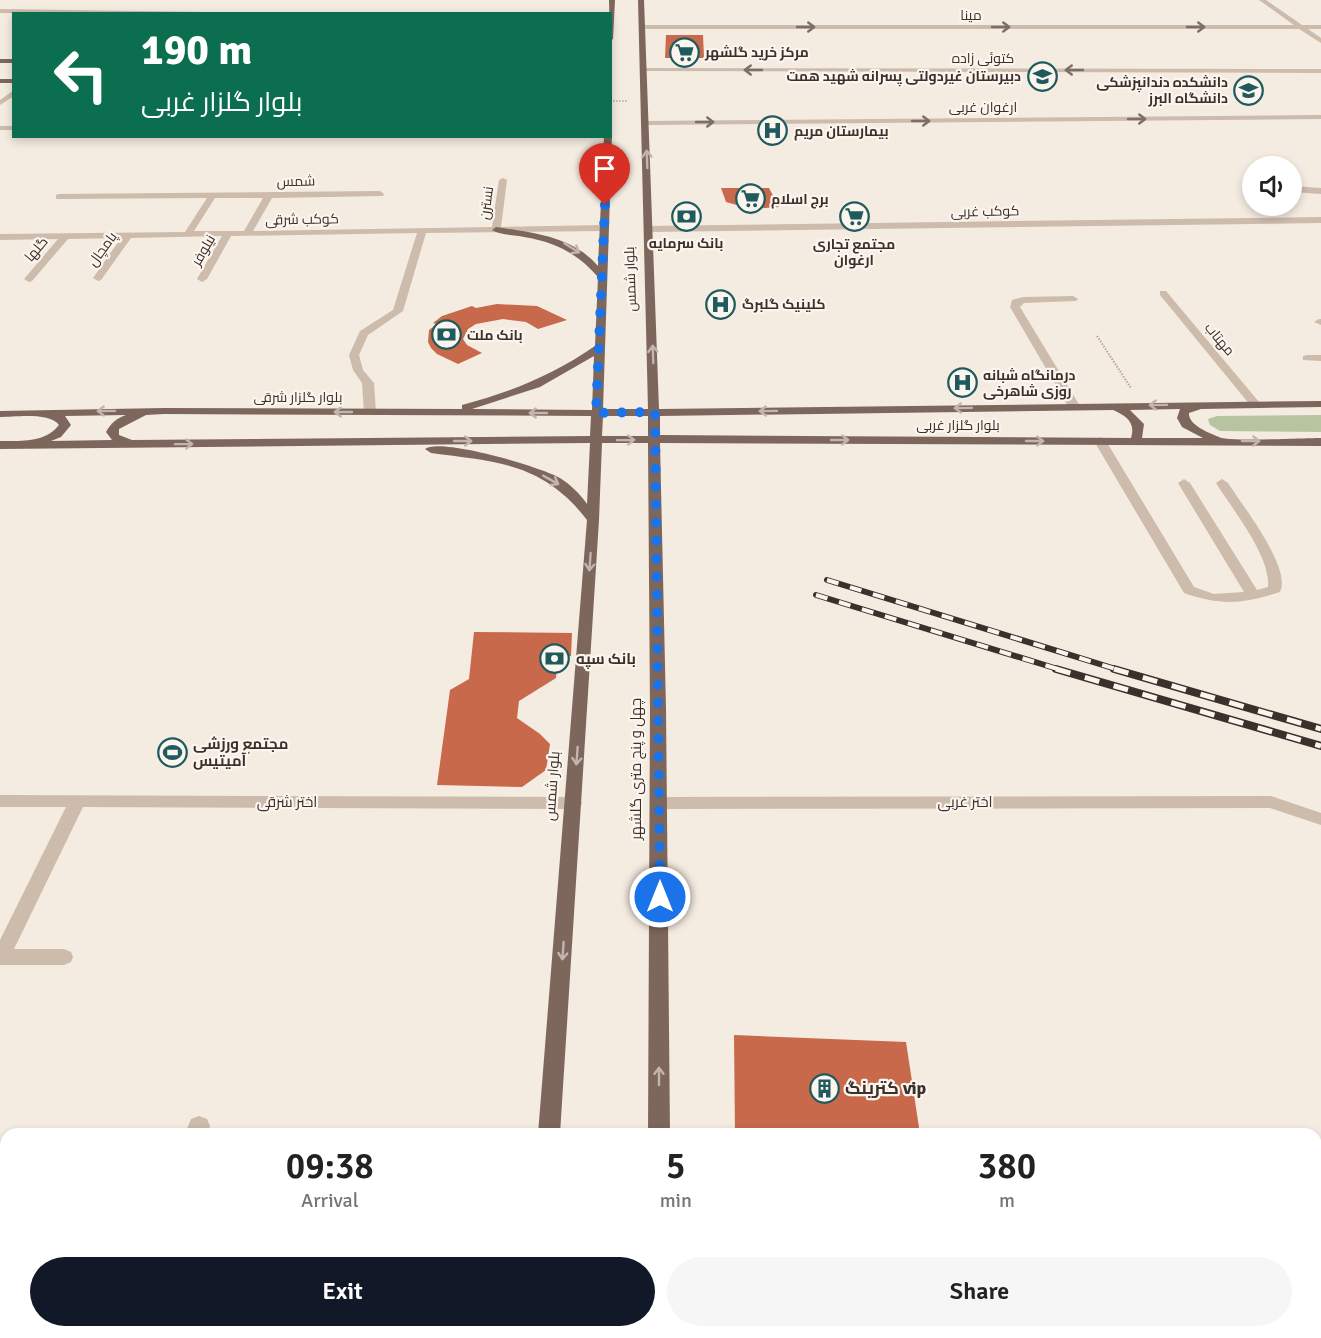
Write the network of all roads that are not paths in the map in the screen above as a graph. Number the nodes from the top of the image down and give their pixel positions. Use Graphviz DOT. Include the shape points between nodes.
graph roads {
  1 [pos="641,0"];
  2 [pos="1262,0"];
  3 [pos="12,5"];
  4 [pos="1,12"];
  5 [pos="643,27"];
  6 [pos="1300,27"];
  7 [pos="1321,27"];
  8 [pos="1321,42"];
  9 [pos="644,70"];
  10 [pos="1321,71"];
  11 [pos="12,94"];
  12 [pos="0,103"];
  13 [pos="1321,117"];
  14 [pos="646,123"];
  15 [pos="608,138"];
  16 [pos="502,180"];
  17 [pos="1302,189"];
  18 [pos="1321,190"];
  19 [pos="380,194"];
  20 [pos="213,195"];
  21 [pos="269,195"];
  22 [pos="59,197"];
  23 [pos="1321,220"];
  24 [pos="604,228"];
  25 [pos="650,229"];
  26 [pos="496,230"];
  27 [pos="422,231"];
  28 [pos="189,233"];
  29 [pos="247,233"];
  30 [pos="228,234"];
  31 [pos="128,235"];
  32 [pos="65,236"];
  33 [pos="0,237"];
  34 [pos="602,276"];
  35 [pos="98,278"];
  36 [pos="29,279"];
  37 [pos="202,279"];
  38 [pos="1162,293"];
  39 [pos="1073,299"];
  40 [pos="599,348"];
  41 [pos="1307,358"];
  42 [pos="1321,358"];
  43 [pos="1204,404"];
  44 [pos="1255,404"];
  45 [pos="1321,404"];
  46 [pos="1111,405"];
  47 [pos="1074,406"];
  48 [pos="164,411"];
  49 [pos="370,412"];
  50 [pos="655,412"];
  51 [pos="17,413"];
  52 [pos="440,413"];
  53 [pos="596,413"];
  54 [pos="0,414"];
  55 [pos="596,440"];
  56 [pos="655,440"];
  57 [pos="1100,441"];
  58 [pos="1135,441"];
  59 [pos="1222,441"];
  60 [pos="372,442"];
  61 [pos="1321,442"];
  62 [pos="0,445"];
  63 [pos="140,445"];
  64 [pos="1184,483"];
  65 [pos="1222,483"];
  66 [pos="592,520"];
  67 [pos="1253,596"];
  68 [pos="0,801"];
  69 [pos="78,801"];
  70 [pos="660,802"];
  71 [pos="574,803"];
  72 [pos="1321,819"];
  73 [pos="1,957"];
  74 [pos="64,957"];
  75 [pos="549,1128"];
  76 [pos="659,1128"];
  1 -- 5 [label="main road, بلوار شمس"];
  2 -- 6 [label="street"];
  3 -- 4 [label="street"];
  5 -- 6 [label="street, مینا, one-way"];
  5 -- 9 [label="main road, بلوار شمس"];
  6 -- 7 [label="street, مینا"];
  6 -- 8 [label="street"];
  10 -- 9 [label="street, کتوئی زاده, one-way"];
  9 -- 14 [label="main road, بلوار شمس"];
  11 -- 12 [label="street"];
  14 -- 13 [label="street, ارغوان غربی, one-way"];
  25 -- 14 [label="main road, بلوار شمس, one-way"];
  15 -- 24 [label="main road, بلوار شمس"];
  16 -- 26 [label="street, نسترن"];
  17 -- 18 [label="street"];
  19 -- 21 [label="street, شمس"];
  20 -- 21 [label="street, شمس"];
  20 -- 22 [label="street, شمس"];
  20 -- 28 [label="street"];
  21 -- 29 [label="street"];
  23 -- 25 [label="street, کوکب غربی"];
  24 -- 26 [label="street, کوکب شرقی"];
  24 -- 34 [label="main road, بلوار شمس"];
  50 -- 25 [label="main road, بلوار شمس, one-way"];
  26 -- 27 [label="street, کوکب شرقی"];
  26 -- 34 [label="main road, one-way" via="561,242 577,250"];
  27 -- 29 [label="street, کوکب شرقی"];
  27 -- 49 [label="street" via="398,311 364,333 354,355 358,370 368,383"];
  28 -- 30 [label="street, کوکب شرقی"];
  28 -- 31 [label="street, کوکب شرقی"];
  29 -- 30 [label="street, کوکب شرقی"];
  30 -- 37 [label="street, نیلوفر"];
  31 -- 32 [label="street, کوکب شرقی"];
  31 -- 35 [label="street, پامچال"];
  32 -- 33 [label="street, کوکب شرقی"];
  32 -- 36 [label="street, گلها"];
  34 -- 40 [label="main road, بلوار شمس"];
  38 -- 44 [label="street, مهتاب"];
  39 -- 47 [label="street" via="1023,300 1016,302 1015,307"];
  40 -- 52 [label="main road" via="568,371 537,386"];
  40 -- 53 [label="main road, بلوار شمس"];
  41 -- 42 [label="street"];
  43 -- 44 [label="main road, بلوار گلزار غربی"];
  43 -- 46 [label="main road, بلوار گلزار غربی, one-way"];
  43 -- 59 [label="main road" via="1184,411 1186,425"];
  44 -- 45 [label="main road, بلوار گلزار غربی"];
  46 -- 47 [label="main road, بلوار گلزار غربی"];
  46 -- 58 [label="main road" via="1131,414 1139,423 1140,433"];
  47 -- 50 [label="main road, بلوار گلزار غربی, one-way"];
  49 -- 48 [label="main road, بلوار گلزار شرقی, one-way"];
  48 -- 51 [label="main road, بلوار گلزار شرقی, one-way"];
  48 -- 63 [label="main road" via="126,419 114,427 114,437 121,442"];
  49 -- 52 [label="main road, بلوار گلزار شرقی"];
  50 -- 53 [label="main road, بلوار گلزار غربی"];
  50 -- 56 [label="main road, بلوار شمس"];
  51 -- 54 [label="main road, بلوار گلزار شرقی"];
  51 -- 62 [label="main road" via="54,416 65,425 57,435 48,438"];
  53 -- 52 [label="main road, بلوار گلزار شرقی, one-way"];
  53 -- 55 [label="main road, بلوار شمس"];
  55 -- 56 [label="main road, بلوار گلزار غربی, one-way"];
  60 -- 55 [label="main road, one-way"];
  55 -- 66 [label="main road, بلوار شمس"];
  56 -- 57 [label="main road, بلوار گلزار غربی, one-way"];
  56 -- 70 [label="main road, چهل و پنج متری گلشهر"];
  57 -- 58 [label="main road, بلوار گلزار غربی"];
  57 -- 67 [label="street" via="1189,590 1213,598"];
  58 -- 59 [label="main road, بلوار گلزار غربی"];
  59 -- 61 [label="main road, بلوار گلزار غربی, one-way"];
  63 -- 60 [label="main road, one-way"];
  60 -- 66 [label="main road, one-way" via="481,456 519,465 568,490"];
  62 -- 63 [label="main road"];
  64 -- 67 [label="street"];
  65 -- 67 [label="street" via="1268,556 1276,576 1275,589"];
  66 -- 71 [label="main road, بلوار شمس, one-way"];
  68 -- 69 [label="street, اختر شرقی"];
  69 -- 71 [label="street, اختر شرقی"];
  69 -- 73 [label="street"];
  70 -- 72 [label="street, اختر غربی" via="1271,802"];
  76 -- 70 [label="main road, چهل و پنج متری گلشهر, one-way"];
  71 -- 75 [label="main road, بلوار شمس, one-way"];
  73 -- 74 [label="street"];
}
